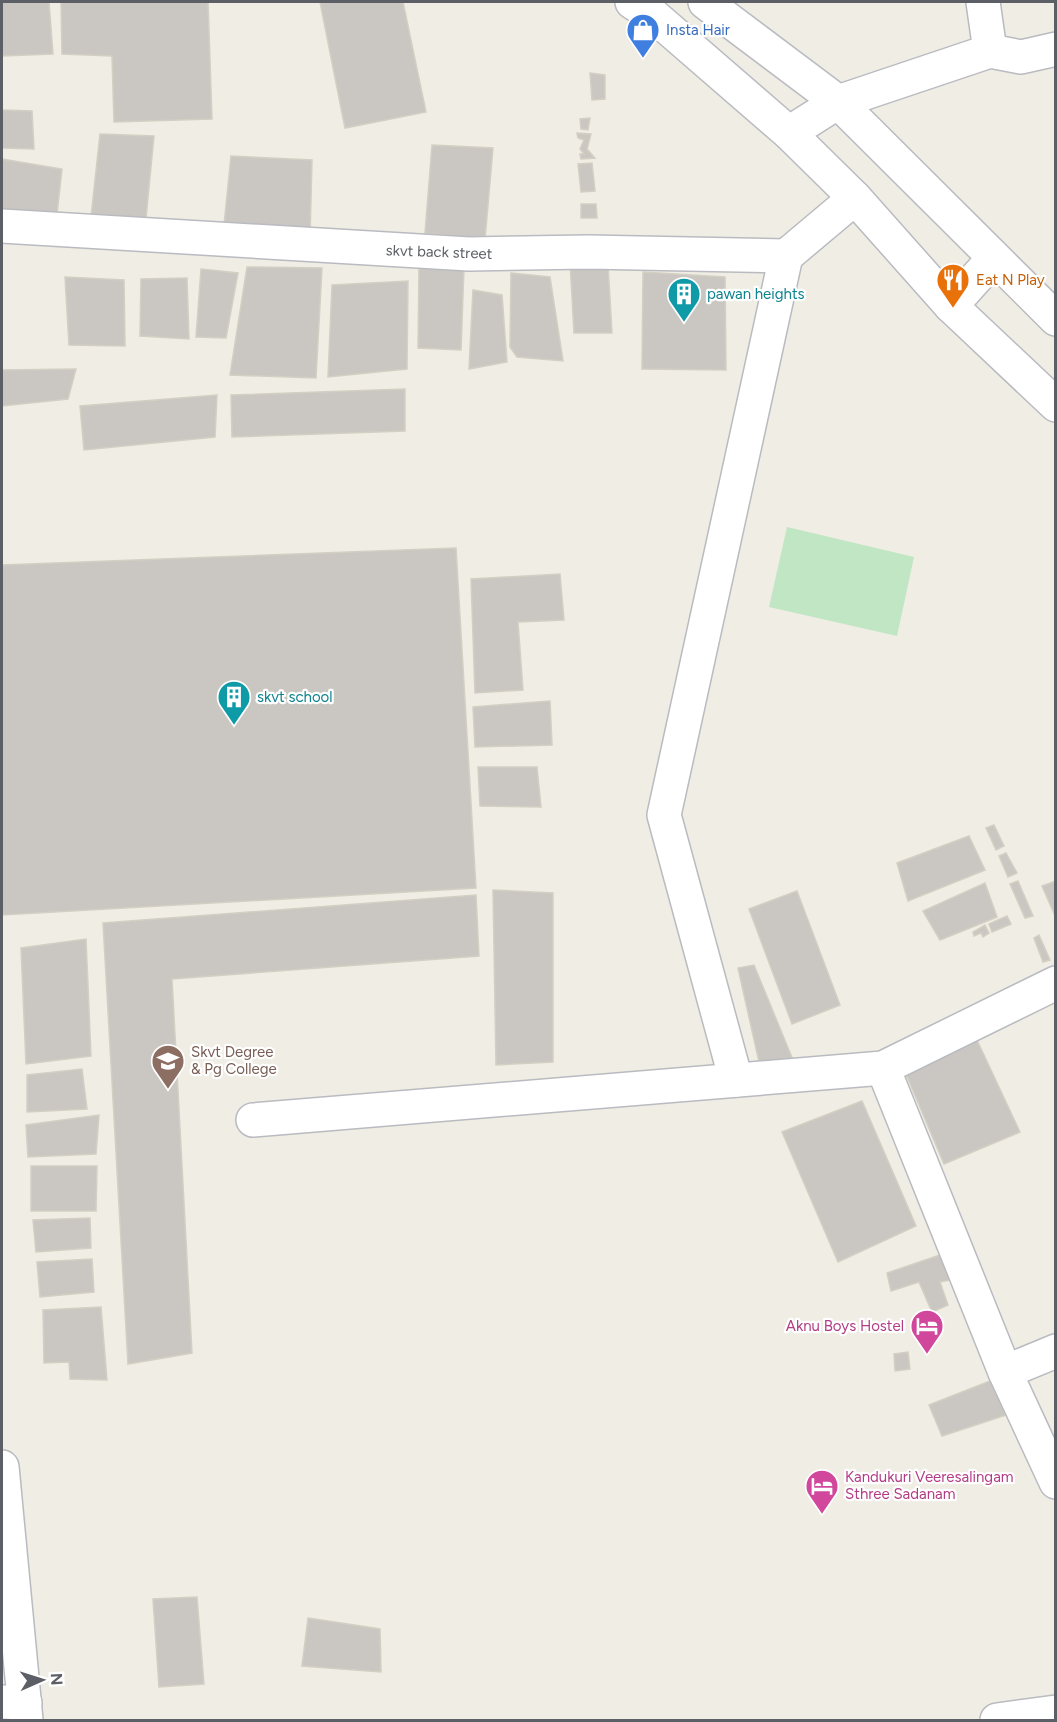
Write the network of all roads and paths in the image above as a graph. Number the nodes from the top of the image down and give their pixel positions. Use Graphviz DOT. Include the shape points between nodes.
graph roads {
  1 [pos="632,2"];
  2 [pos="705,2"];
  3 [pos="983,2"];
  4 [pos="1056,49"];
  5 [pos="990,51"];
  6 [pos="838,102"];
  7 [pos="789,133"];
  8 [pos="855,198"];
  9 [pos="2,226"];
  10 [pos="786,256"];
  11 [pos="994,258"];
  12 [pos="951,306"];
  13 [pos="1056,319"];
  14 [pos="1056,405"];
  15 [pos="1056,983"];
  16 [pos="884,1068"];
  17 [pos="736,1080"];
  18 [pos="253,1120"];
  19 [pos="1056,1351"];
  20 [pos="1005,1372"];
  21 [pos="2,1467"];
  22 [pos="1056,1482"];
  23 [pos="3,1505"];
  24 [pos="17,1708"];
  25 [pos="1056,1712"];
  26 [pos="997,1720"];
  1 -- 7 [label="street" via="654,16"];
  2 -- 6 [label="street"];
  3 -- 5 [label="street"];
  4 -- 5 [label="street" via="1020,57"];
  5 -- 6 [label="street"];
  6 -- 7 [label="street"];
  6 -- 11 [label="street"];
  7 -- 8 [label="street"];
  8 -- 10 [label="street"];
  8 -- 12 [label="street"];
  9 -- 10 [label="street, skvt back street" via="469,254"];
  10 -- 17 [label="street" via="664,815"];
  11 -- 12 [label="street"];
  11 -- 13 [label="street"];
  12 -- 14 [label="street"];
  15 -- 16 [label="street"];
  16 -- 17 [label="street"];
  16 -- 20 [label="street"];
  17 -- 18 [label="street"];
  19 -- 20 [label="street"];
  20 -- 22 [label="street"];
  21 -- 23 [label="street"];
  23 -- 24 [label="street"];
  25 -- 26 [label="street"];
}
